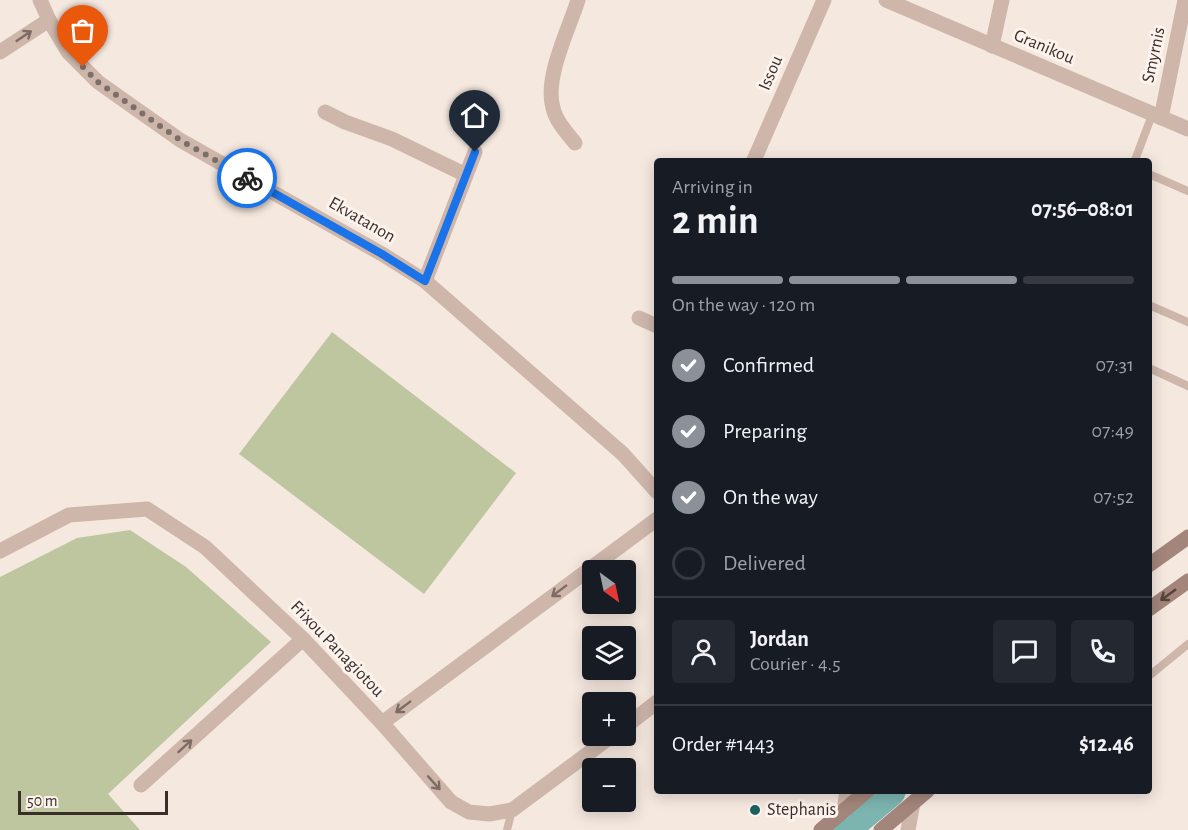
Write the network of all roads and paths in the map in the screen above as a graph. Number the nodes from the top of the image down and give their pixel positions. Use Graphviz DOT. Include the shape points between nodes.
graph roads {
  1 [pos="40,0"];
  2 [pos="578,0"];
  3 [pos="824,0"];
  4 [pos="886,0"];
  5 [pos="1002,0"];
  6 [pos="1185,0"];
  7 [pos="49,20"];
  8 [pos="992,46"];
  9 [pos="0,52"];
  10 [pos="325,112"];
  11 [pos="1157,116"];
  12 [pos="1188,129"];
  13 [pos="575,143"];
  14 [pos="475,152"];
  15 [pos="755,158"];
  16 [pos="1136,158"];
  17 [pos="466,175"];
  18 [pos="1152,175"];
  19 [pos="1188,191"];
  20 [pos="425,281"];
  21 [pos="1152,306"];
  22 [pos="639,318"];
  23 [pos="1188,322"];
  24 [pos="654,325"];
  25 [pos="1152,369"];
  26 [pos="1188,386"];
  27 [pos="654,489"];
  28 [pos="654,521"];
  29 [pos="1188,537"];
  30 [pos="0,551"];
  31 [pos="1152,563"];
  32 [pos="1188,581"];
  33 [pos="1152,607"];
  34 [pos="303,639"];
  35 [pos="1188,644"];
  36 [pos="1152,674"];
  37 [pos="654,704"];
  38 [pos="636,718"];
  39 [pos="382,723"];
  40 [pos="598,746"];
  41 [pos="141,785"];
  42 [pos="846,794"];
  43 [pos="863,794"];
  44 [pos="924,794"];
  45 [pos="913,804"];
  46 [pos="512,810"];
  47 [pos="844,811"];
  48 [pos="507,830"];
  49 [pos="821,830"];
  50 [pos="881,830"];
  51 [pos="908,830"];
  1 -- 7 [label="street, Ekvatanon"];
  2 -- 13 [label="street" via="551,88 555,116"];
  3 -- 15 [label="street, Issou"];
  4 -- 8 [label="street, Granikou"];
  5 -- 8 [label="street"];
  6 -- 11 [label="street, Smyrnis"];
  9 -- 7 [label="street, one-way"];
  7 -- 20 [label="street, Ekvatanon" via="68,52 98,82 180,140"];
  8 -- 11 [label="street, Granikou"];
  10 -- 17 [label="street"];
  11 -- 12 [label="street, Granikou"];
  11 -- 16 [label="lane"];
  14 -- 17 [label="street"];
  17 -- 20 [label="street"];
  18 -- 19 [label="lane"];
  20 -- 27 [label="street, Ekvatanon" via="616,447"];
  21 -- 23 [label="lane"];
  22 -- 24 [label="street"];
  25 -- 26 [label="lane"];
  28 -- 39 [label="street, Frixou Panagiotou, one-way"];
  29 -- 31 [label="main road"];
  30 -- 34 [label="street, Frixou Panagiotou" via="69,515 147,509 205,547"];
  32 -- 33 [label="main road, one-way"];
  34 -- 39 [label="street, Frixou Panagiotou"];
  41 -- 34 [label="street, one-way"];
  35 -- 36 [label="lane"];
  37 -- 38 [label="street"];
  39 -- 46 [label="street, one-way" via="451,802 470,812"];
  40 -- 46 [label="street"];
  42 -- 47 [label="street"];
  43 -- 47 [label="main road"];
  44 -- 45 [label="main road"];
  45 -- 50 [label="main road"];
  45 -- 51 [label="street"];
  46 -- 48 [label="lane"];
  47 -- 49 [label="main road"];
}
